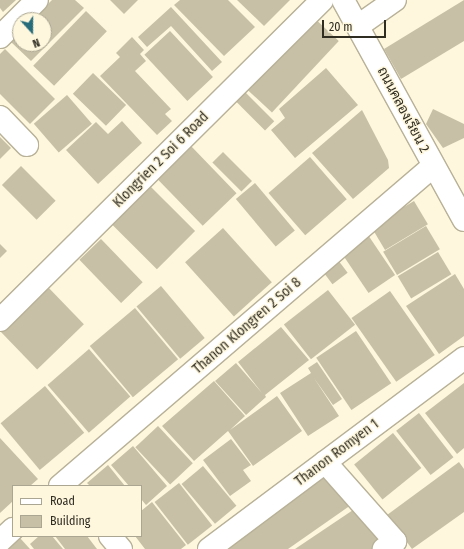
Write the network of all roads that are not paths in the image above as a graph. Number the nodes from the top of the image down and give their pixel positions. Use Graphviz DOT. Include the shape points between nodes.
graph roads {
  1 [pos="37,0"];
  2 [pos="322,0"];
  3 [pos="343,0"];
  4 [pos="395,0"];
  5 [pos="358,26"];
  6 [pos="0,37"];
  7 [pos="0,117"];
  8 [pos="27,145"];
  9 [pos="434,166"];
  10 [pos="464,220"];
  11 [pos="0,320"];
  12 [pos="464,358"];
  13 [pos="325,462"];
  14 [pos="65,485"];
  15 [pos="12,530"];
  16 [pos="111,537"];
  17 [pos="0,541"];
  18 [pos="121,549"];
  19 [pos="209,549"];
  20 [pos="384,549"];
  1 -- 6 [label="street"];
  2 -- 11 [label="street, Klongrien 2 Soi 6 Road"];
  3 -- 5 [label="street, ถนนคลองเรียน 2"];
  4 -- 5 [label="street"];
  5 -- 9 [label="street, ถนนคลองเรียน 2"];
  7 -- 8 [label="street"];
  9 -- 10 [label="street, ถนนคลองเรียน 2"];
  9 -- 14 [label="street, Thanon Klongren 2 Soi 8"];
  12 -- 13 [label="street, Thanon Romyen 1"];
  13 -- 19 [label="street, Thanon Romyen 1"];
  13 -- 20 [label="street" via="395,541"];
  15 -- 17 [label="street"];
  16 -- 18 [label="street"];
}
